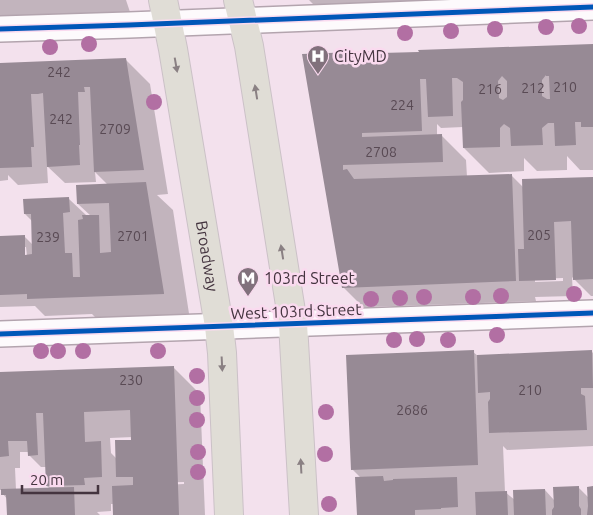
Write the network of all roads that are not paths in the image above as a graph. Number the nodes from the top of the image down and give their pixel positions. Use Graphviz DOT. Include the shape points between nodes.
graph roads {
  1 [pos="593,7"];
  2 [pos="241,10"];
  3 [pos="165,12"];
  4 [pos="0,29"];
  5 [pos="593,313"];
  6 [pos="293,324"];
  7 [pos="219,326"];
  8 [pos="0,334"];
  9 [pos="229,515"];
  10 [pos="304,515"];
  1 -- 2 [label="street"];
  2 -- 3 [label="street"];
  6 -- 2 [label="main road, one-way"];
  3 -- 4 [label="street"];
  3 -- 7 [label="main road, Broadway, one-way"];
  5 -- 6 [label="street, West 103rd Street"];
  6 -- 7 [label="street, West 103rd Street"];
  10 -- 6 [label="main road, one-way"];
  7 -- 8 [label="street, West 103rd Street"];
  7 -- 9 [label="main road, Broadway, one-way"];
}
